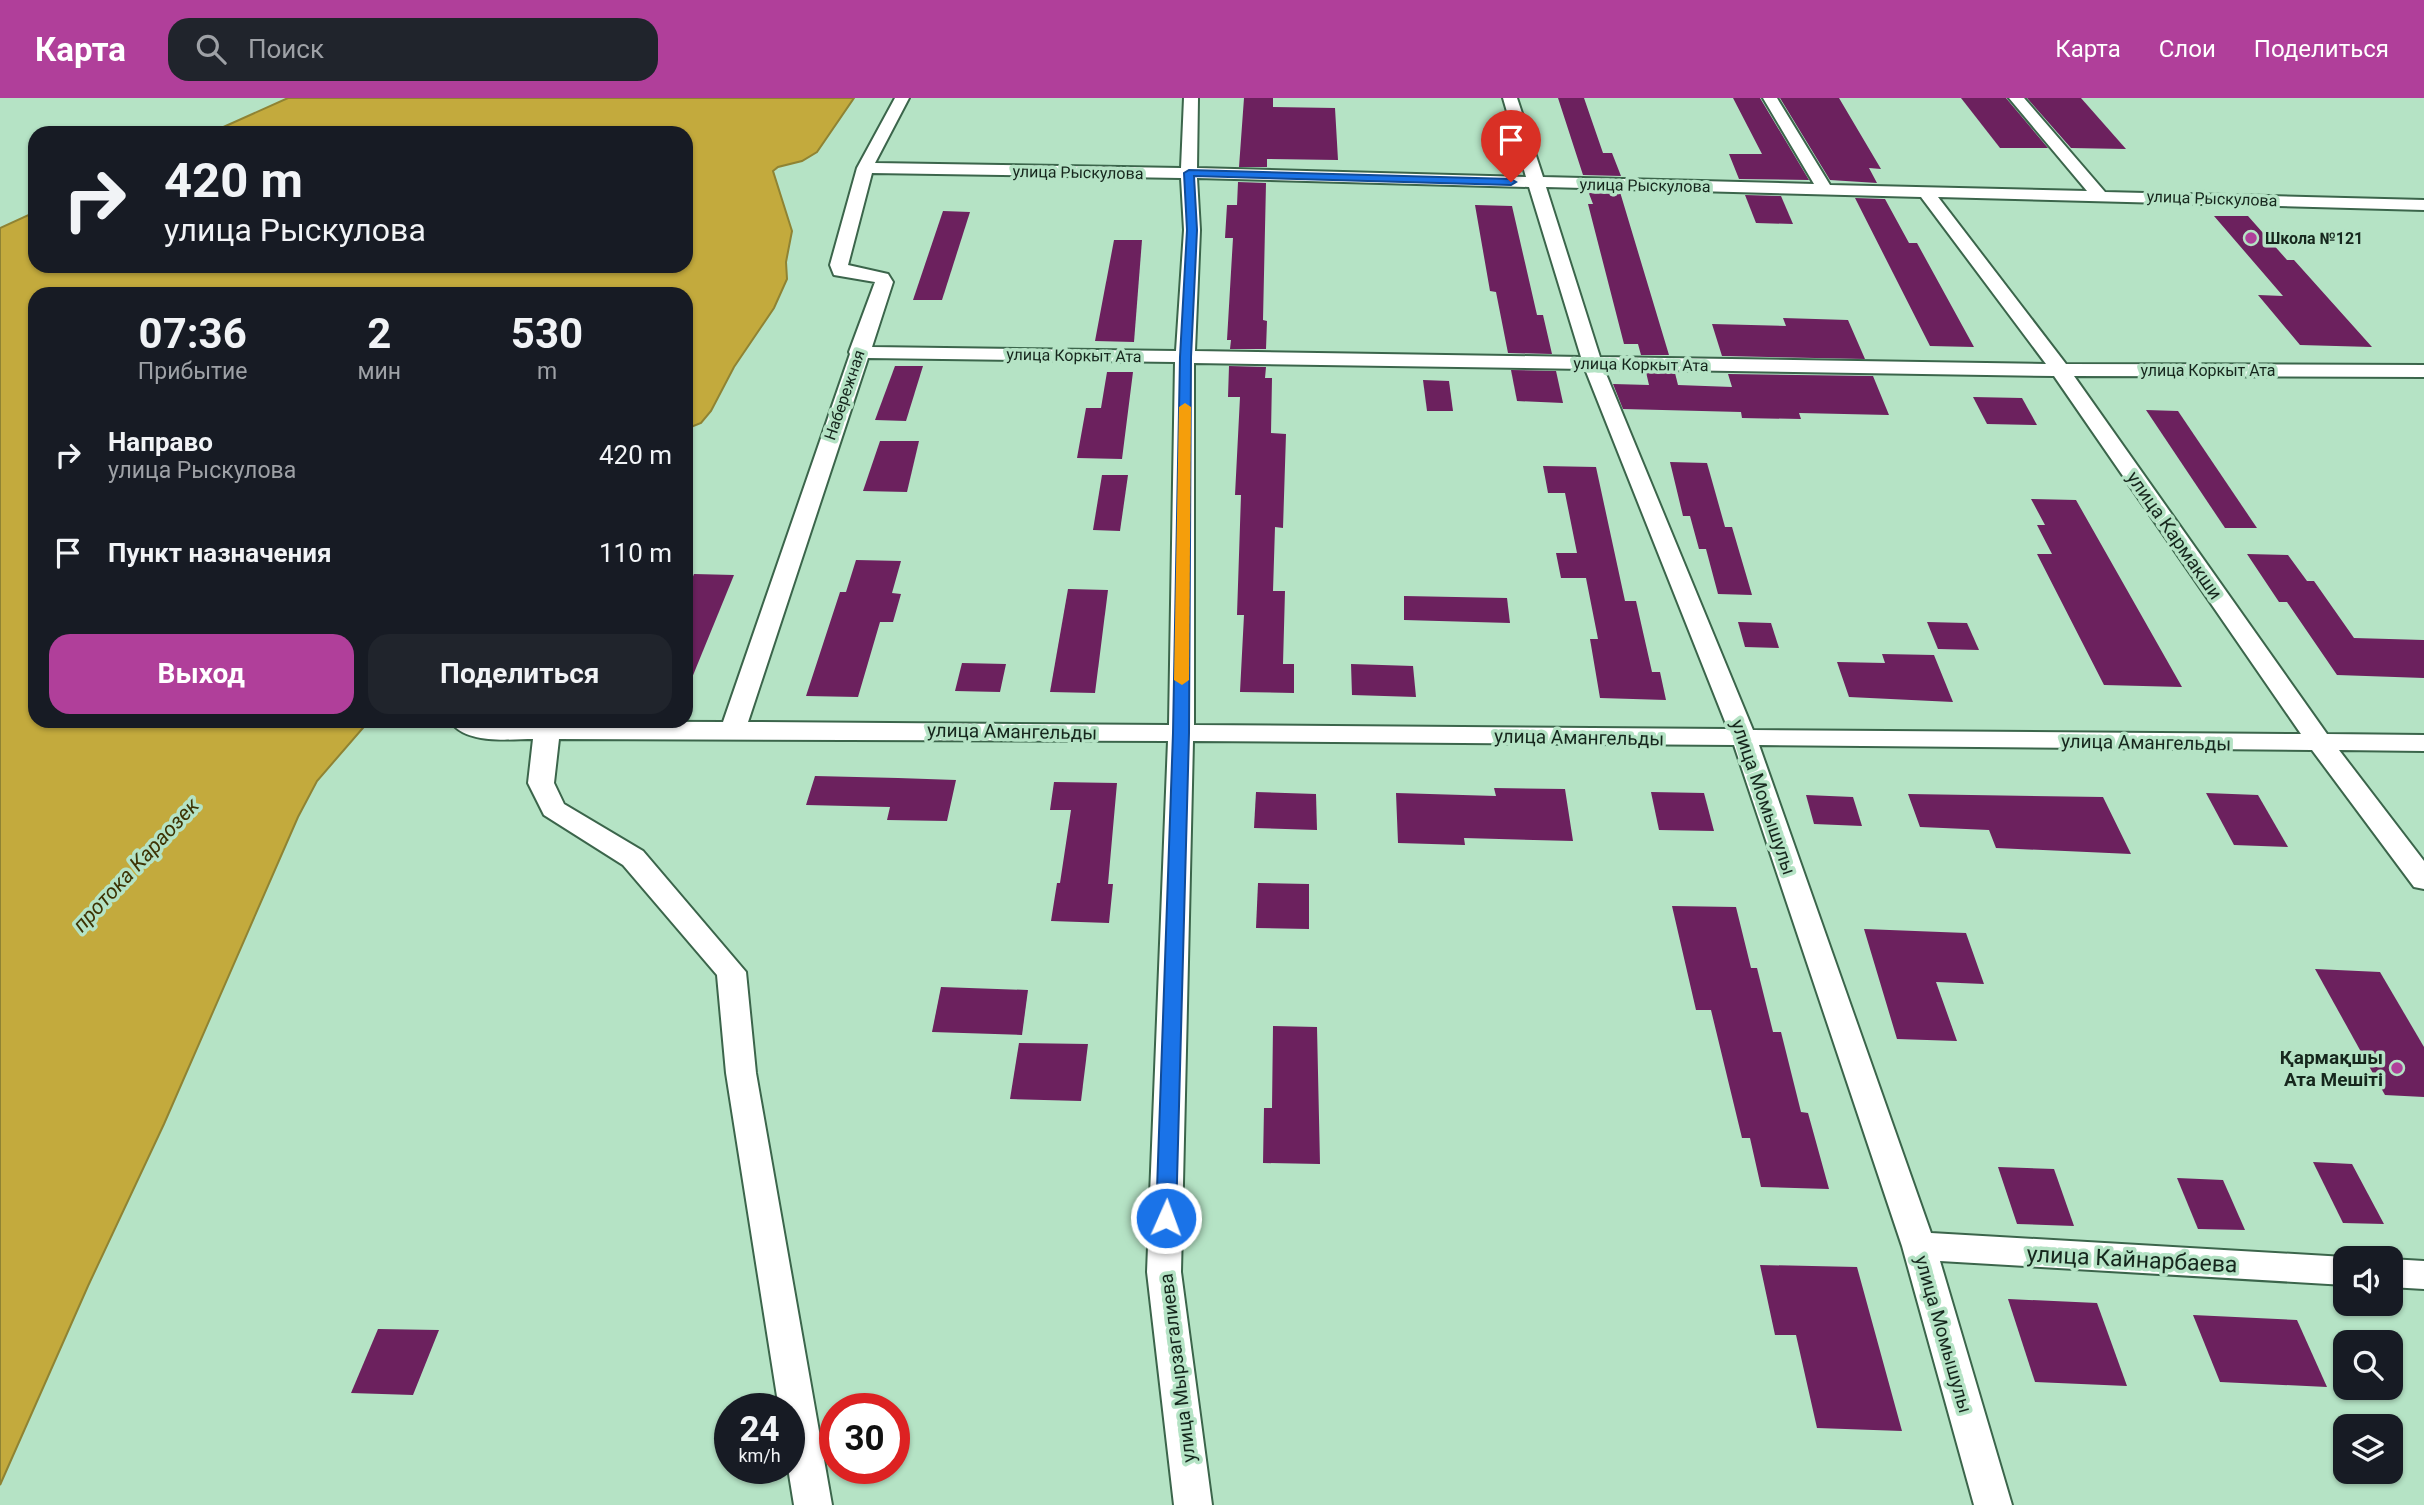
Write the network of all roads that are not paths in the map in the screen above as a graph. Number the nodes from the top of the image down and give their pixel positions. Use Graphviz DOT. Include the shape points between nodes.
graph roads {
  1 [pos="902,98"];
  2 [pos="1191,98"];
  3 [pos="1510,98"];
  4 [pos="1770,98"];
  5 [pos="2016,98"];
  6 [pos="865,168"];
  7 [pos="1189,173"];
  8 [pos="1538,183"];
  9 [pos="1824,188"];
  10 [pos="1925,191"];
  11 [pos="2099,195"];
  12 [pos="2424,205"];
  13 [pos="858,352"];
  14 [pos="1185,357"];
  15 [pos="1592,363"];
  16 [pos="2060,370"];
  17 [pos="2424,371"];
  18 [pos="478,728"];
  19 [pos="733,729"];
  20 [pos="547,730"];
  21 [pos="1181,733"];
  22 [pos="1744,738"];
  23 [pos="2424,743"];
  24 [pos="2321,744"];
  25 [pos="2424,880"];
  26 [pos="1919,1246"];
  27 [pos="2333,1270"];
  28 [pos="2403,1274"];
  29 [pos="2424,1275"];
  30 [pos="813,1505"];
  31 [pos="1193,1505"];
  32 [pos="1993,1505"];
  1 -- 6 [label="street, Набережная"];
  2 -- 7 [label="street, улица Мырзагалиева"];
  3 -- 8 [label="street, улица Момышулы"];
  4 -- 9 [label="street"];
  5 -- 11 [label="street"];
  6 -- 7 [label="street, улица Рыскулова"];
  6 -- 13 [label="street, Набережная" via="839,265 840,271 884,282"];
  7 -- 8 [label="street, улица Рыскулова"];
  7 -- 14 [label="street, улица Мырзагалиева" via="1192,230"];
  8 -- 9 [label="street, улица Рыскулова"];
  8 -- 15 [label="street, улица Момышулы"];
  9 -- 10 [label="street, улица Рыскулова"];
  10 -- 11 [label="street, улица Рыскулова"];
  10 -- 16 [label="street, улица Кармакши"];
  11 -- 12 [label="street, улица Рыскулова"];
  13 -- 14 [label="street, улица Коркыт Ата"];
  13 -- 19 [label="street, Набережная"];
  14 -- 15 [label="street, улица Коркыт Ата"];
  14 -- 21 [label="street, улица Мырзагалиева"];
  15 -- 16 [label="street, улица Коркыт Ата"];
  15 -- 22 [label="street, улица Момышулы"];
  16 -- 17 [label="street, улица Коркыт Ата"];
  16 -- 24 [label="street, улица Кармакши"];
  18 -- 20 [label="street, улица Амангельды"];
  19 -- 20 [label="street, улица Амангельды"];
  19 -- 21 [label="street, улица Амангельды"];
  20 -- 30 [label="street" via="541,783 554,809 633,858 731,972 741,1073"];
  21 -- 22 [label="street, улица Амангельды"];
  21 -- 31 [label="street, улица Мырзагалиева" via="1164,1272"];
  22 -- 24 [label="street, улица Амангельды"];
  22 -- 26 [label="street, улица Момышулы"];
  23 -- 24 [label="street, улица Амангельды"];
  24 -- 25 [label="street, улица Кармакши"];
  26 -- 27 [label="street, улица Кайнарбаева"];
  26 -- 32 [label="street, улица Момышулы"];
  28 -- 29 [label="street"];
}
